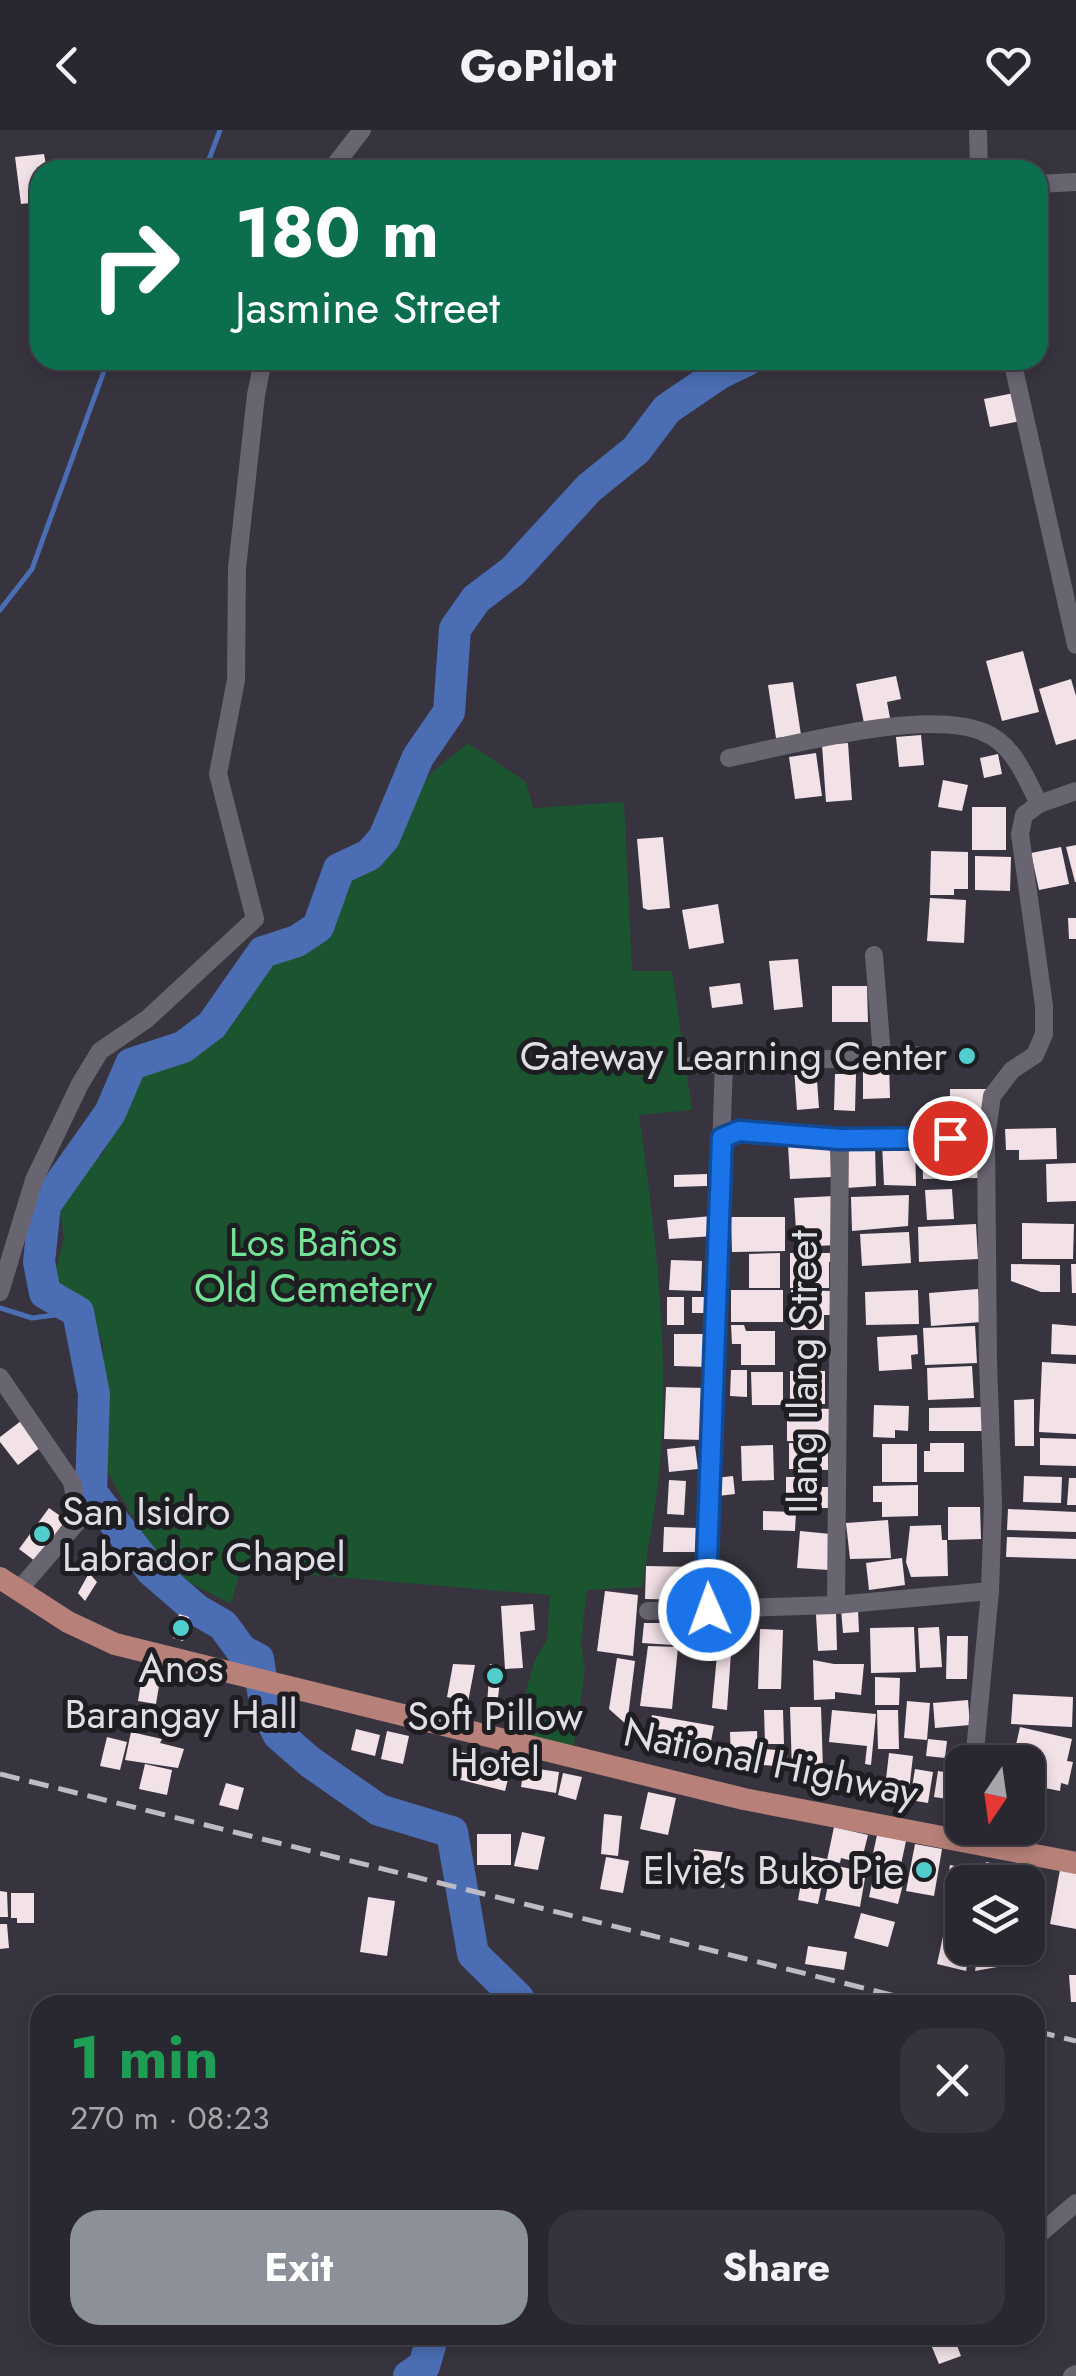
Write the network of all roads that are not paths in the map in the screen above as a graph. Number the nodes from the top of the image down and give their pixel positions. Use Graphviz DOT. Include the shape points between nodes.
graph roads {
  1 [pos="362,130"];
  2 [pos="978,130"];
  3 [pos="339,160"];
  4 [pos="980,160"];
  5 [pos="1076,182"];
  6 [pos="1048,183"];
  7 [pos="261,370"];
  8 [pos="1014,370"];
  9 [pos="1076,645"];
  10 [pos="729,758"];
  11 [pos="1076,791"];
  12 [pos="1039,804"];
  13 [pos="874,955"];
  14 [pos="923,1055"];
  15 [pos="882,1056"];
  16 [pos="724,1062"];
  17 [pos="693,1065"];
  18 [pos="722,1138"];
  19 [pos="986,1138"];
  20 [pos="840,1139"];
  21 [pos="0,1292"];
  22 [pos="0,1377"];
  23 [pos="9,1584"];
  24 [pos="990,1592"];
  25 [pos="836,1606"];
  26 [pos="709,1610"];
  27 [pos="648,1611"];
  28 [pos="976,1745"];
  29 [pos="945,1831"];
  30 [pos="1006,1845"];
  31 [pos="1076,1863"];
  32 [pos="1076,2203"];
  33 [pos="1045,2229"];
  1 -- 3 [label="street"];
  2 -- 4 [label="street"];
  5 -- 6 [label="street"];
  7 -- 21 [label="street" via="237,568 236,680 218,774 255,919 146,1019 100,1051 34,1180"];
  8 -- 9 [label="street"];
  10 -- 12 [label="street" via="880,727 944,725 985,732 1015,758"];
  11 -- 12 [label="street"];
  12 -- 19 [label="street" via="1024,815 1020,834 1044,1034 1036,1055 1012,1070 992,1096"];
  13 -- 15 [label="street"];
  14 -- 15 [label="street"];
  15 -- 16 [label="street"];
  16 -- 17 [label="street"];
  16 -- 18 [label="street"];
  18 -- 20 [label="street" via="739,1131"];
  18 -- 26 [label="street"];
  19 -- 20 [label="street"];
  19 -- 24 [label="street"];
  20 -- 25 [label="street, Ilang Ilang Street"];
  22 -- 23 [label="street" via="72,1482 79,1520"];
  23 -- 29 [label="main road, National Highway" via="115,1644 730,1796"];
  24 -- 25 [label="street"];
  24 -- 28 [label="street"];
  25 -- 26 [label="street"];
  26 -- 27 [label="street"];
  30 -- 31 [label="main road, National Highway"];
  32 -- 33 [label="street"];
}
